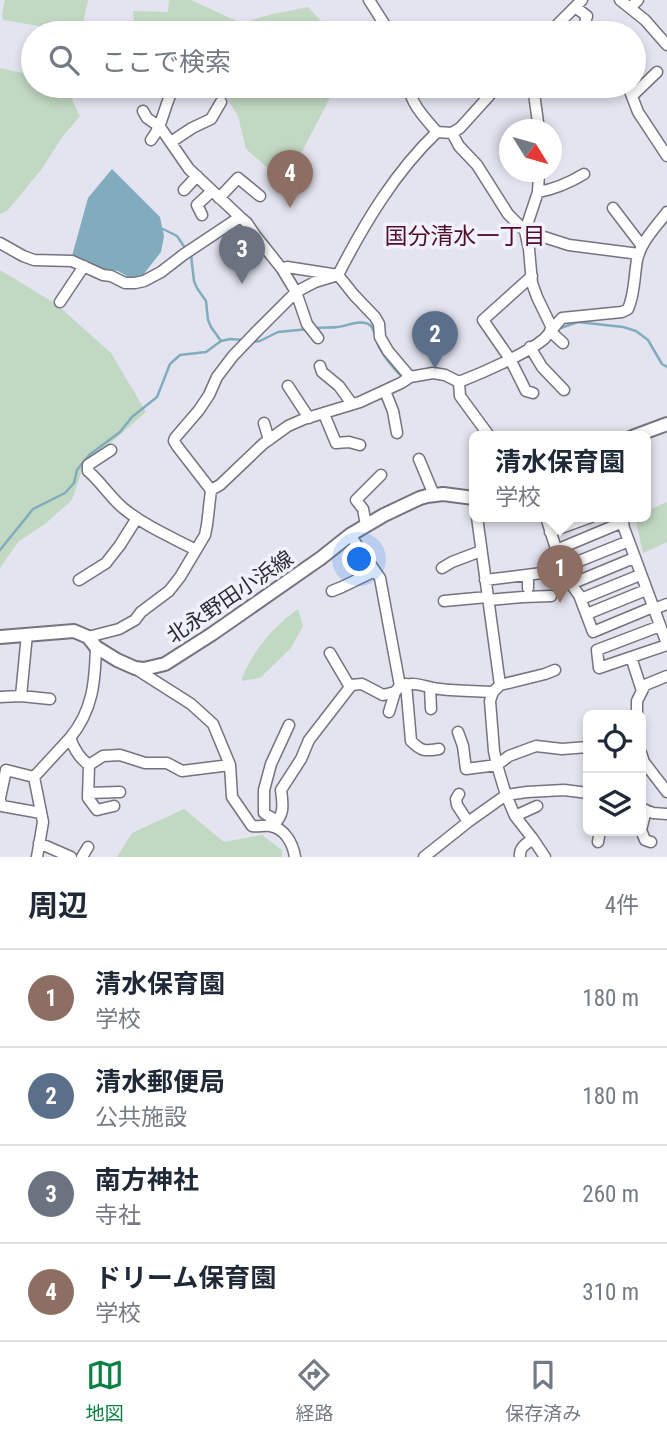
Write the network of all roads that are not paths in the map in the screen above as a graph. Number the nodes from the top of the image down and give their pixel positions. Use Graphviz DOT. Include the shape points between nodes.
graph roads {
  1 [pos="369,0"];
  2 [pos="620,0"];
  3 [pos="578,4"];
  4 [pos="634,4"];
  5 [pos="382,21"];
  6 [pos="562,21"];
  7 [pos="586,21"];
  8 [pos="646,21"];
  9 [pos="646,21"];
  10 [pos="667,45"];
  11 [pos="657,72"];
  12 [pos="646,80"];
  13 [pos="169,98"];
  14 [pos="411,98"];
  15 [pos="487,98"];
  16 [pos="535,98"];
  17 [pos="633,98"];
  18 [pos="221,102"];
  19 [pos="143,111"];
  20 [pos="538,119"];
  21 [pos="160,127"];
  22 [pos="437,132"];
  23 [pos="452,133"];
  24 [pos="151,141"];
  25 [pos="171,142"];
  26 [pos="667,156"];
  27 [pos="584,174"];
  28 [pos="197,176"];
  29 [pos="538,182"];
  30 [pos="184,190"];
  31 [pos="538,192"];
  32 [pos="216,194"];
  33 [pos="260,196"];
  34 [pos="613,208"];
  35 [pos="667,212"];
  36 [pos="202,215"];
  37 [pos="240,218"];
  38 [pos="525,232"];
  39 [pos="0,243"];
  40 [pos="640,250"];
  41 [pos="84,267"];
  42 [pos="282,269"];
  43 [pos="338,275"];
  44 [pos="531,276"];
  45 [pos="296,292"];
  46 [pos="60,302"];
  47 [pos="312,331"];
  48 [pos="556,335"];
  49 [pos="532,351"];
  50 [pos="512,364"];
  51 [pos="320,366"];
  52 [pos="405,380"];
  53 [pos="288,386"];
  54 [pos="459,386"];
  55 [pos="564,390"];
  56 [pos="385,391"];
  57 [pos="533,393"];
  58 [pos="352,404"];
  59 [pos="324,414"];
  60 [pos="309,418"];
  61 [pos="264,423"];
  62 [pos="667,424"];
  63 [pos="486,431"];
  64 [pos="648,431"];
  65 [pos="397,433"];
  66 [pos="269,440"];
  67 [pos="359,445"];
  68 [pos="111,450"];
  69 [pos="419,459"];
  70 [pos="381,475"];
  71 [pos="211,490"];
  72 [pos="434,495"];
  73 [pos="469,498"];
  74 [pos="137,518"];
  75 [pos="478,522"];
  76 [pos="547,522"];
  77 [pos="577,522"];
  78 [pos="619,522"];
  79 [pos="624,522"];
  80 [pos="366,525"];
  81 [pos="550,532"];
  82 [pos="350,535"];
  83 [pos="629,541"];
  84 [pos="196,550"];
  85 [pos="556,550"];
  86 [pos="481,551"];
  87 [pos="634,558"];
  88 [pos="442,568"];
  89 [pos="562,568"];
  90 [pos="375,571"];
  91 [pos="542,573"];
  92 [pos="528,575"];
  93 [pos="640,575"];
  94 [pos="511,577"];
  95 [pos="79,580"];
  96 [pos="485,580"];
  97 [pos="571,584"];
  98 [pos="528,588"];
  99 [pos="646,590"];
  100 [pos="332,591"];
  101 [pos="551,596"];
  102 [pos="487,598"];
  103 [pos="512,598"];
  104 [pos="581,599"];
  105 [pos="443,601"];
  106 [pos="667,604"];
  107 [pos="653,608"];
  108 [pos="587,614"];
  109 [pos="660,626"];
  110 [pos="27,634"];
  111 [pos="0,637"];
  112 [pos="92,642"];
  113 [pos="667,644"];
  114 [pos="330,653"];
  115 [pos="631,657"];
  116 [pos="135,668"];
  117 [pos="555,670"];
  118 [pos="667,676"];
  119 [pos="350,687"];
  120 [pos="400,688"];
  121 [pos="430,688"];
  122 [pos="496,688"];
  123 [pos="642,691"];
  124 [pos="21,696"];
  125 [pos="0,697"];
  126 [pos="50,699"];
  127 [pos="431,709"];
  128 [pos="637,710"];
  129 [pos="388,712"];
  130 [pos="289,725"];
  131 [pos="458,732"];
  132 [pos="70,738"];
  133 [pos="583,747"];
  134 [pos="439,749"];
  135 [pos="646,764"];
  136 [pos="89,765"];
  137 [pos="230,765"];
  138 [pos="498,765"];
  139 [pos="3,768"];
  140 [pos="34,777"];
  141 [pos="665,786"];
  142 [pos="120,792"];
  143 [pos="88,793"];
  144 [pos="583,793"];
  145 [pos="459,794"];
  146 [pos="506,795"];
  147 [pos="0,799"];
  148 [pos="114,806"];
  149 [pos="537,806"];
  150 [pos="646,810"];
  151 [pos="41,813"];
  152 [pos="667,814"];
  153 [pos="515,817"];
  154 [pos="468,822"];
  155 [pos="275,824"];
  156 [pos="599,836"];
  157 [pos="643,836"];
  158 [pos="533,839"];
  159 [pos="598,842"];
  160 [pos="651,842"];
  161 [pos="39,844"];
  162 [pos="88,847"];
  163 [pos="37,857"];
  164 [pos="71,857"];
  165 [pos="82,857"];
  166 [pos="295,857"];
  167 [pos="424,857"];
  168 [pos="520,857"];
  169 [pos="545,857"];
  1 -- 5 [label="street"];
  2 -- 4 [label="street"];
  3 -- 6 [label="street"];
  3 -- 7 [label="street"];
  4 -- 8 [label="street"];
  9 -- 10 [label="street"];
  11 -- 12 [label="street"];
  13 -- 21 [label="street"];
  14 -- 22 [label="street"];
  15 -- 23 [label="street"];
  16 -- 20 [label="street"];
  17 -- 26 [label="street"];
  18 -- 25 [label="street" via="211,119"];
  19 -- 21 [label="street"];
  21 -- 24 [label="street"];
  21 -- 25 [label="street"];
  22 -- 23 [label="street"];
  22 -- 43 [label="street" via="368,220"];
  23 -- 38 [label="street"];
  25 -- 28 [label="street"];
  27 -- 31 [label="street"];
  28 -- 30 [label="street"];
  28 -- 32 [label="street"];
  29 -- 31 [label="street"];
  31 -- 38 [label="street"];
  32 -- 33 [label="street" via="238,178"];
  32 -- 36 [label="street" via="197,205"];
  32 -- 37 [label="street"];
  34 -- 40 [label="street"];
  35 -- 40 [label="street"];
  37 -- 41 [label="street" via="145,281 125,283"];
  37 -- 42 [label="street"];
  38 -- 40 [label="street" via="569,245"];
  38 -- 44 [label="street"];
  39 -- 41 [label="street" via="34,260 72,261"];
  40 -- 48 [label="street" via="628,309 562,318"];
  41 -- 46 [label="street"];
  42 -- 43 [label="street"];
  42 -- 45 [label="street"];
  43 -- 45 [label="street"];
  43 -- 52 [label="street" via="378,321 380,337"];
  44 -- 48 [label="street"];
  44 -- 50 [label="street" via="483,320"];
  45 -- 47 [label="street"];
  45 -- 71 [label="street" via="217,377 174,441"];
  48 -- 49 [label="street" via="544,338"];
  49 -- 50 [label="street"];
  49 -- 55 [label="street"];
  50 -- 54 [label="street"];
  50 -- 57 [label="street" via="526,391"];
  51 -- 58 [label="street"];
  52 -- 54 [label="street" via="433,373 445,375"];
  52 -- 56 [label="street"];
  53 -- 60 [label="street"];
  54 -- 63 [label="street" via="460,396"];
  56 -- 58 [label="street"];
  56 -- 65 [label="street"];
  58 -- 59 [label="street"];
  59 -- 60 [label="street"];
  59 -- 67 [label="street" via="336,443"];
  60 -- 66 [label="street"];
  61 -- 66 [label="street"];
  62 -- 64 [label="main road"];
  66 -- 71 [label="street"];
  68 -- 74 [label="street" via="92,461 88,471"];
  69 -- 72 [label="street"];
  70 -- 80 [label="street" via="356,500"];
  71 -- 84 [label="street" via="205,536"];
  72 -- 73 [label="main road, 北永野田小浜線"];
  72 -- 80 [label="main road, 北永野田小浜線"];
  74 -- 84 [label="street"];
  74 -- 95 [label="street" via="106,563"];
  75 -- 86 [label="street"];
  76 -- 81 [label="street"];
  77 -- 81 [label="street"];
  78 -- 85 [label="street"];
  79 -- 83 [label="street"];
  80 -- 82 [label="main road, 北永野田小浜線"];
  81 -- 85 [label="street"];
  82 -- 90 [label="street"];
  82 -- 116 [label="main road, 北永野田小浜線" via="173,660"];
  83 -- 87 [label="street"];
  83 -- 89 [label="street"];
  84 -- 112 [label="street" via="169,591 135,620"];
  85 -- 89 [label="street"];
  86 -- 88 [label="street"];
  86 -- 96 [label="street"];
  87 -- 93 [label="street"];
  87 -- 97 [label="street"];
  89 -- 97 [label="street"];
  90 -- 100 [label="street"];
  90 -- 120 [label="street" via="382,586"];
  91 -- 92 [label="street"];
  92 -- 94 [label="street"];
  92 -- 98 [label="street"];
  93 -- 99 [label="street"];
  93 -- 104 [label="street"];
  94 -- 96 [label="street"];
  94 -- 103 [label="street"];
  96 -- 102 [label="street"];
  97 -- 104 [label="street"];
  99 -- 107 [label="street"];
  99 -- 108 [label="street"];
  101 -- 103 [label="street"];
  102 -- 103 [label="street"];
  102 -- 105 [label="street"];
  102 -- 122 [label="street"];
  104 -- 108 [label="street"];
  106 -- 107 [label="street"];
  107 -- 108 [label="street" via="593,632"];
  107 -- 109 [label="street"];
  109 -- 113 [label="street"];
  109 -- 115 [label="street" via="597,650 599,668"];
  110 -- 111 [label="main road"];
  110 -- 112 [label="main road" via="74,631"];
  110 -- 124 [label="street"];
  112 -- 116 [label="main road"];
  112 -- 132 [label="street" via="95,677 85,717"];
  113 -- 115 [label="street"];
  114 -- 119 [label="street"];
  115 -- 123 [label="street"];
  116 -- 137 [label="street" via="213,724"];
  117 -- 122 [label="street"];
  118 -- 123 [label="street" via="645,685"];
  119 -- 120 [label="street" via="362,684 383,695"];
  119 -- 155 [label="street" via="309,740 281,790 284,807"];
  120 -- 121 [label="street" via="416,683"];
  120 -- 129 [label="street"];
  120 -- 134 [label="street" via="411,741 425,751"];
  121 -- 122 [label="street"];
  121 -- 127 [label="street"];
  122 -- 138 [label="street" via="490,701"];
  123 -- 128 [label="street"];
  124 -- 125 [label="street"];
  124 -- 126 [label="street"];
  130 -- 155 [label="street" via="264,790 264,813"];
  131 -- 138 [label="street" via="466,769"];
  132 -- 136 [label="street"];
  132 -- 140 [label="street"];
  133 -- 138 [label="street" via="536,746"];
  135 -- 141 [label="street"];
  136 -- 137 [label="street" via="103,756 120,755 145,764 167,763 182,771"];
  136 -- 143 [label="street"];
  137 -- 155 [label="street" via="232,797 242,814 252,826"];
  138 -- 146 [label="street"];
  139 -- 140 [label="street"];
  139 -- 147 [label="street"];
  140 -- 151 [label="street"];
  142 -- 143 [label="street"];
  143 -- 148 [label="street" via="97,810"];
  144 -- 146 [label="street"];
  145 -- 154 [label="street" via="457,805"];
  146 -- 153 [label="street"];
  146 -- 154 [label="street"];
  147 -- 151 [label="street" via="2,806"];
  149 -- 153 [label="street"];
  150 -- 152 [label="street"];
  151 -- 161 [label="street"];
  153 -- 158 [label="street"];
  154 -- 167 [label="street"];
  155 -- 166 [label="street" via="287,836"];
  156 -- 159 [label="street"];
  157 -- 160 [label="street"];
  158 -- 168 [label="street" via="522,847"];
  158 -- 169 [label="street"];
  161 -- 163 [label="street"];
  161 -- 164 [label="street"];
  162 -- 165 [label="street"];
}
